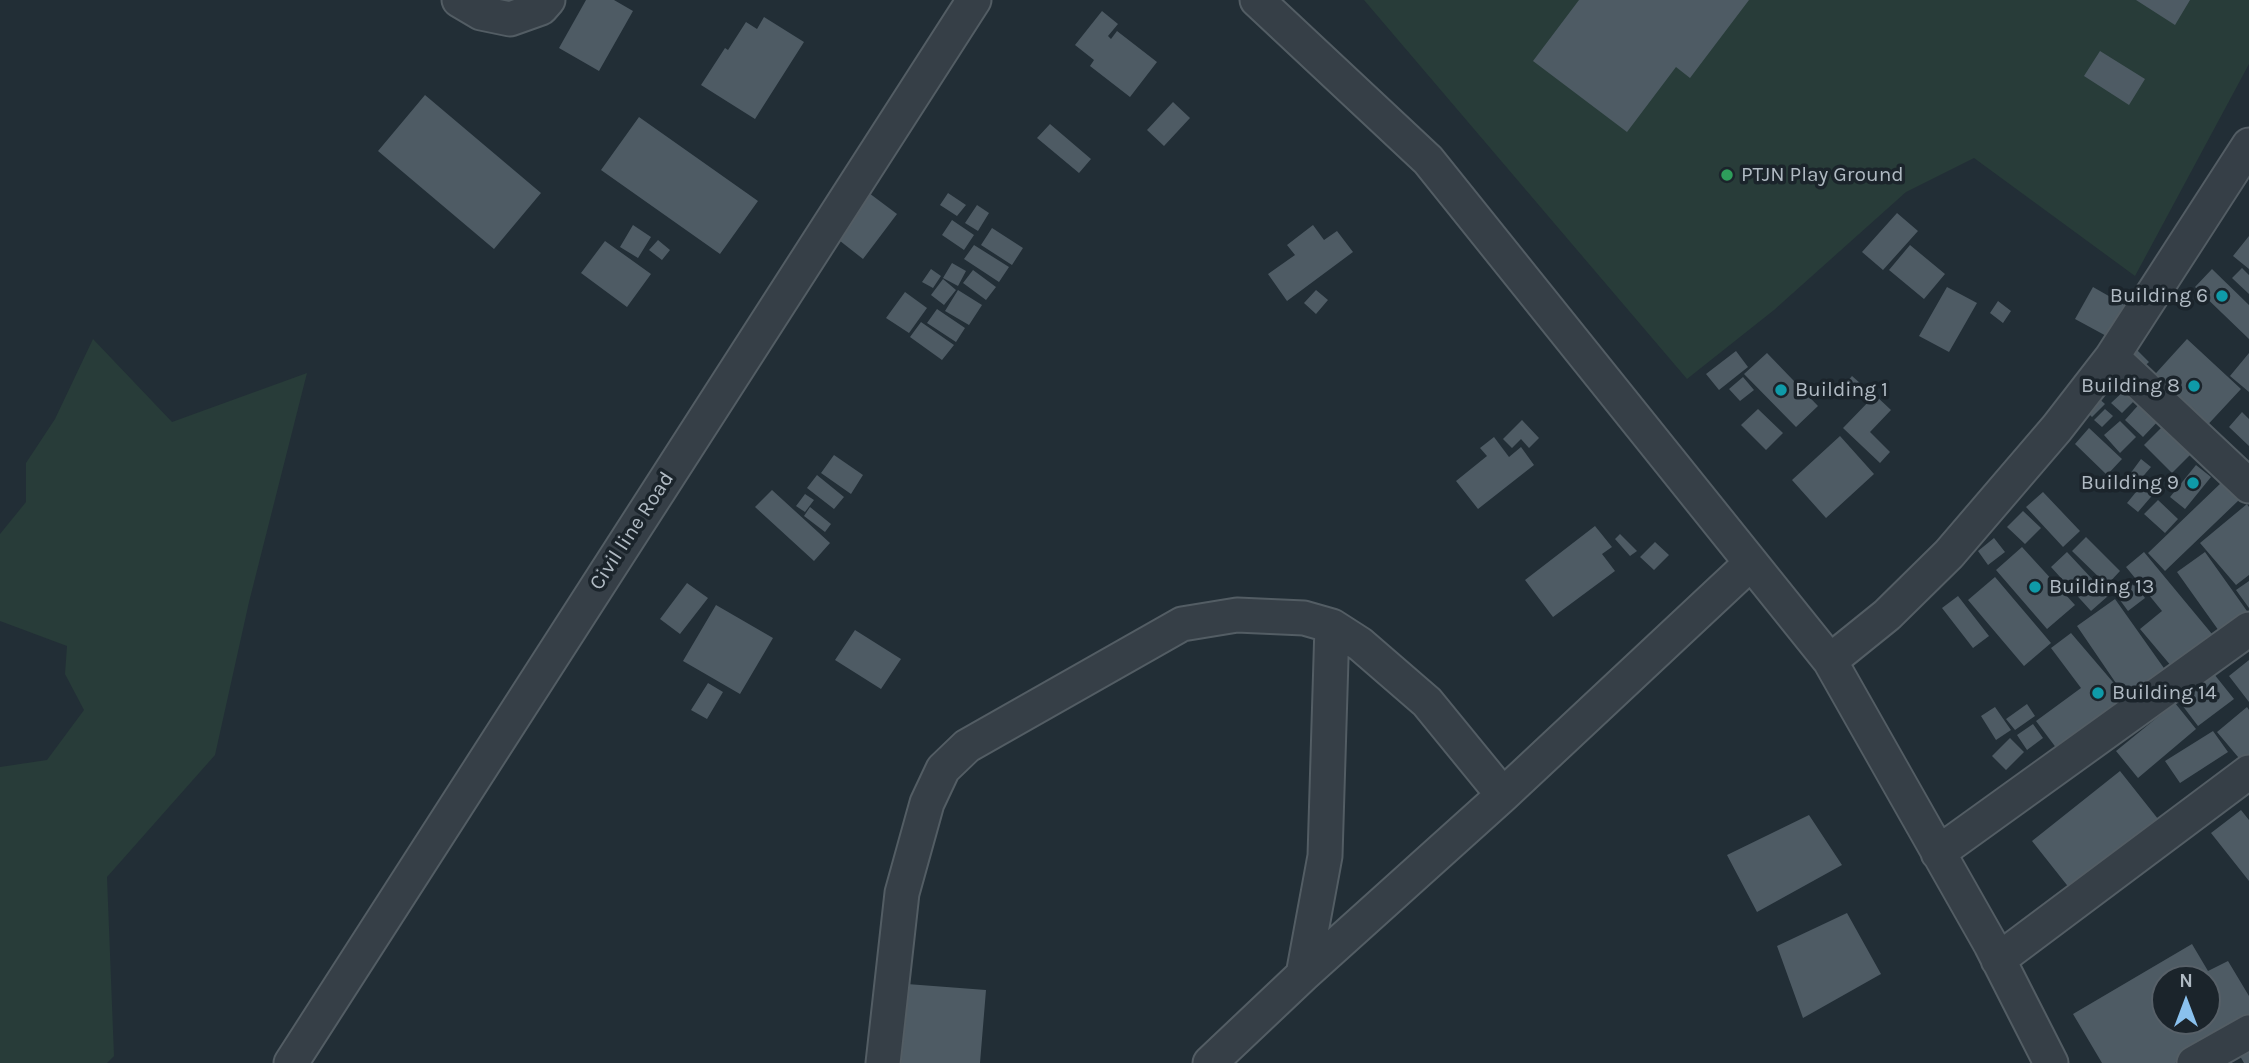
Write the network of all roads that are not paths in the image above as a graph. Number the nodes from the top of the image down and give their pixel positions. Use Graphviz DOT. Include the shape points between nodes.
graph roads {
  1 [pos="459,0"];
  2 [pos="548,0"];
  3 [pos="974,0"];
  4 [pos="1257,0"];
  5 [pos="2249,145"];
  6 [pos="2112,357"];
  7 [pos="2247,480"];
  8 [pos="1751,564"];
  9 [pos="1332,626"];
  10 [pos="2249,629"];
  11 [pos="1829,661"];
  12 [pos="2249,772"];
  13 [pos="1503,795"];
  14 [pos="1938,853"];
  15 [pos="1998,960"];
  16 [pos="1303,975"];
  17 [pos="2249,1032"];
  18 [pos="291,1063"];
  19 [pos="883,1063"];
  20 [pos="1210,1063"];
  21 [pos="2051,1063"];
  22 [pos="2194,1063"];
  1 -- 2 [label="street" via="481,13 509,19 541,8"];
  3 -- 18 [label="street, Civil line Road"];
  4 -- 8 [label="street" via="1428,160"];
  5 -- 6 [label="street"];
  6 -- 7 [label="street"];
  6 -- 11 [label="street" via="1949,554 1887,615"];
  8 -- 11 [label="street"];
  8 -- 13 [label="street"];
  9 -- 13 [label="street" via="1427,702"];
  9 -- 16 [label="street" via="1325,856"];
  9 -- 19 [label="street" via="1304,618 1237,615 1182,624 967,746 943,769 927,803 902,893"];
  10 -- 14 [label="street"];
  11 -- 14 [label="street"];
  12 -- 15 [label="street"];
  13 -- 16 [label="street"];
  14 -- 15 [label="street"];
  15 -- 21 [label="street"];
  16 -- 20 [label="street"];
  17 -- 22 [label="street"];
}
